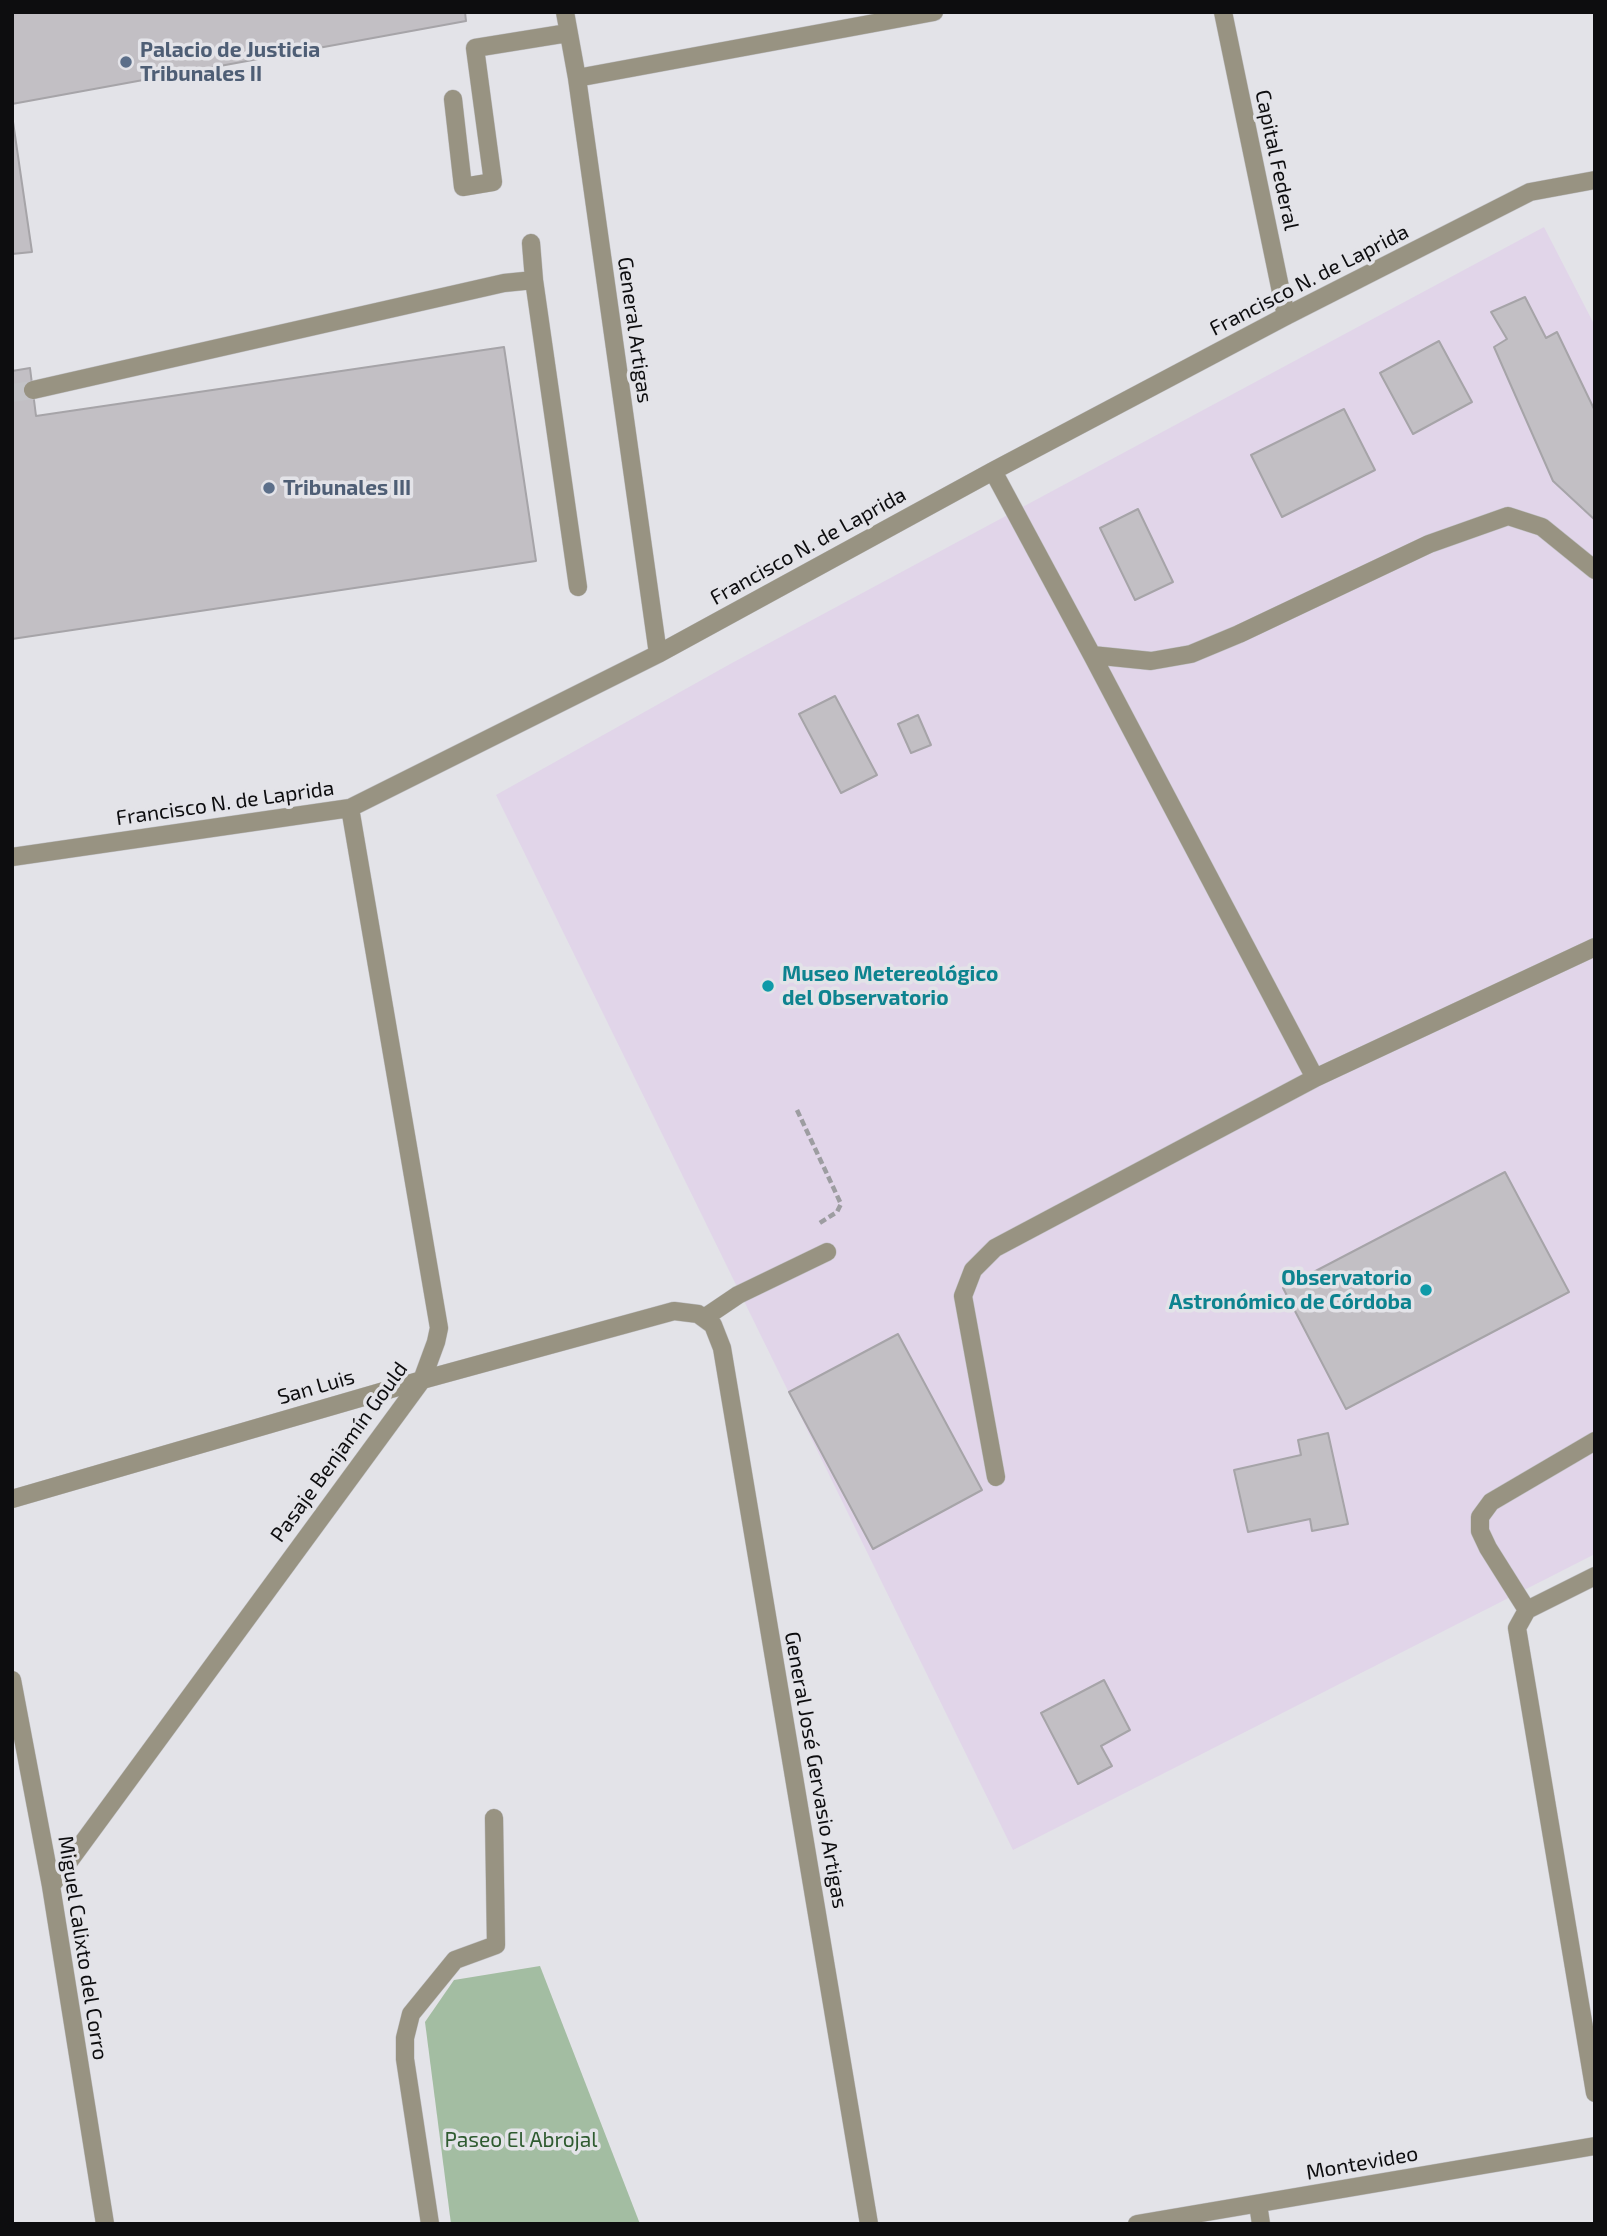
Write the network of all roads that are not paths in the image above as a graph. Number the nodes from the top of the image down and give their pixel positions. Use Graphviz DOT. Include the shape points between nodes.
graph roads {
  1 [pos="565,12"];
  2 [pos="934,12"];
  3 [pos="1223,12"];
  4 [pos="568,33"];
  5 [pos="577,78"];
  6 [pos="453,99"];
  7 [pos="1595,180"];
  8 [pos="531,243"];
  9 [pos="534,280"];
  10 [pos="1286,316"];
  11 [pos="33,390"];
  12 [pos="993,471"];
  13 [pos="1595,570"];
  14 [pos="578,587"];
  15 [pos="658,654"];
  16 [pos="1093,655"];
  17 [pos="350,808"];
  18 [pos="12,857"];
  19 [pos="1595,947"];
  20 [pos="1315,1078"];
  21 [pos="827,1252"];
  22 [pos="709,1322"];
  23 [pos="422,1380"];
  24 [pos="1595,1441"];
  25 [pos="996,1477"];
  26 [pos="12,1499"];
  27 [pos="1595,1576"];
  28 [pos="1527,1611"];
  29 [pos="12,1680"];
  30 [pos="494,1818"];
  31 [pos="51,1886"];
  32 [pos="1595,2093"];
  33 [pos="1595,2146"];
  34 [pos="1258,2204"];
  35 [pos="105,2224"];
  36 [pos="430,2224"];
  37 [pos="869,2224"];
  38 [pos="1137,2224"];
  39 [pos="1261,2224"];
  1 -- 4 [label="street, General Artigas"];
  2 -- 5 [label="street"];
  3 -- 10 [label="street, Capital Federal"];
  4 -- 5 [label="street, General Artigas"];
  4 -- 6 [label="street" via="475,48 493,182 463,187"];
  5 -- 15 [label="street, General Artigas"];
  7 -- 10 [label="street, Francisco N. de Laprida" via="1530,192"];
  8 -- 9 [label="street"];
  9 -- 11 [label="street"];
  9 -- 14 [label="street"];
  10 -- 12 [label="street, Francisco N. de Laprida"];
  12 -- 15 [label="street, Francisco N. de Laprida"];
  12 -- 16 [label="street"];
  13 -- 16 [label="street" via="1542,527 1507,516 1429,544 1191,654 1152,661"];
  15 -- 17 [label="street, Francisco N. de Laprida"];
  16 -- 20 [label="street"];
  17 -- 18 [label="street, Francisco N. de Laprida"];
  17 -- 23 [label="street, Pasaje Benjamín Gould" via="439,1328"];
  19 -- 20 [label="street"];
  20 -- 25 [label="street" via="995,1248 973,1270 963,1296"];
  21 -- 22 [label="street" via="738,1295"];
  22 -- 23 [label="street, San Luis" via="698,1314 674,1311"];
  22 -- 37 [label="street, General José Gervasio Artigas" via="722,1348"];
  23 -- 26 [label="street, San Luis"];
  23 -- 31 [label="street, Pasaje Benjamín Gould"];
  24 -- 28 [label="street" via="1491,1502 1480,1517 1488,1548"];
  27 -- 28 [label="street"];
  28 -- 32 [label="street" via="1517,1628"];
  29 -- 31 [label="street, Miguel Calixto del Corro"];
  30 -- 36 [label="street" via="496,1945 456,1960 411,2014 405,2038"];
  31 -- 35 [label="street, Miguel Calixto del Corro"];
  33 -- 34 [label="street, Montevideo"];
  34 -- 38 [label="street, Montevideo"];
  34 -- 39 [label="street"];
}
